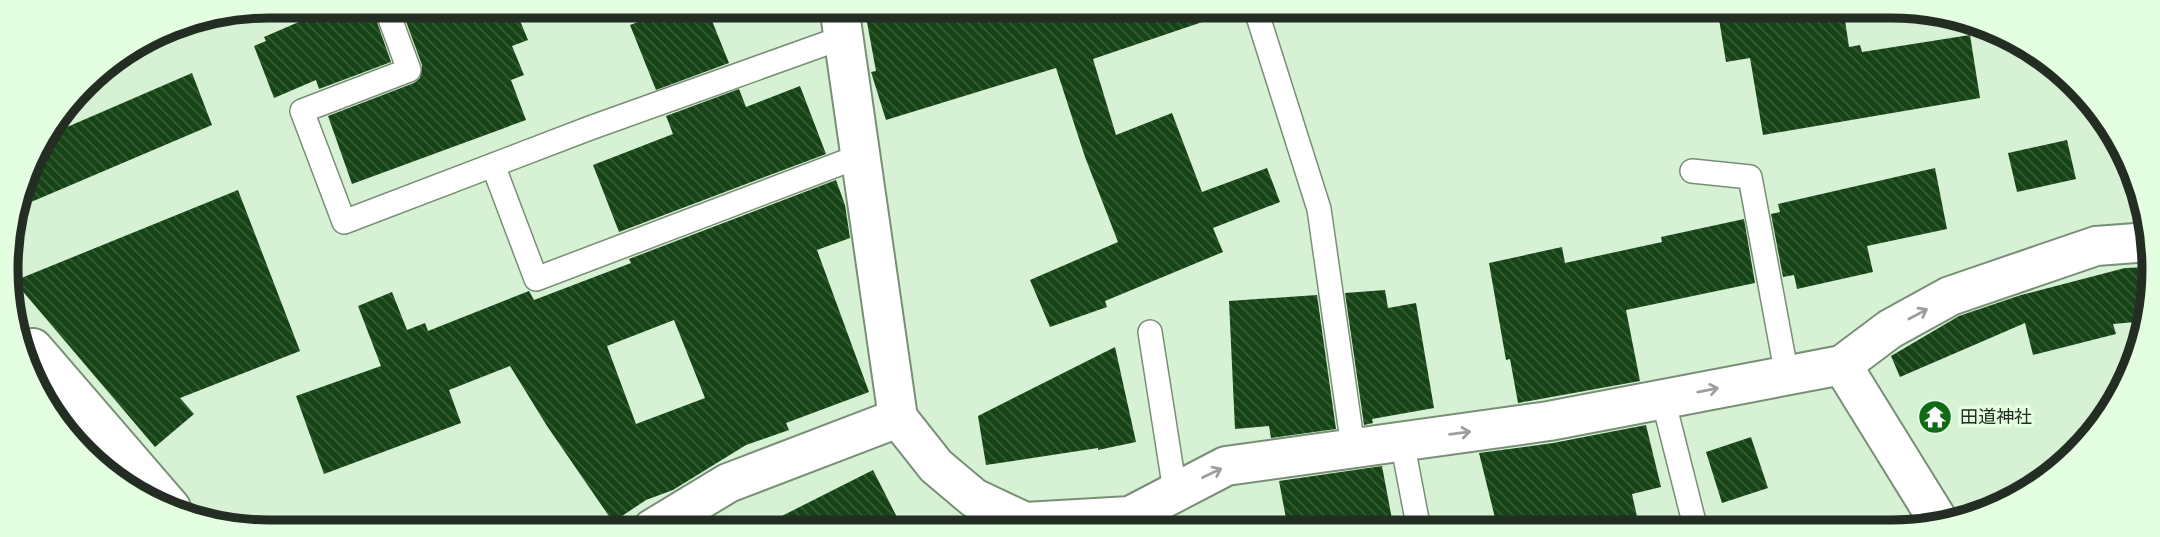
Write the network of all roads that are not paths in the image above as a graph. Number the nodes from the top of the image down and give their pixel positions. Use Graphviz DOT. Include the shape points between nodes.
graph roads {
  1 [pos="390,18"];
  2 [pos="1258,18"];
  3 [pos="842,22"];
  4 [pos="860,156"];
  5 [pos="493,165"];
  6 [pos="1692,171"];
  7 [pos="2141,243"];
  8 [pos="1150,332"];
  9 [pos="31,350"];
  10 [pos="1842,365"];
  11 [pos="1787,376"];
  12 [pos="1663,399"];
  13 [pos="898,418"];
  14 [pos="1402,441"];
  15 [pos="1353,447"];
  16 [pos="1175,491"];
  17 [pos="160,495"];
  18 [pos="1935,516"];
  19 [pos="668,520"];
  20 [pos="1021,520"];
  21 [pos="1132,520"];
  22 [pos="1417,520"];
  23 [pos="1693,520"];
  1 -- 5 [label="lane" via="409,70 302,111 344,222"];
  2 -- 15 [label="lane" via="1319,209"];
  3 -- 4 [label="street"];
  3 -- 5 [label="lane"];
  4 -- 5 [label="lane" via="536,279"];
  4 -- 13 [label="street"];
  6 -- 11 [label="lane" via="1750,177"];
  10 -- 7 [label="street, one-way" via="1890,329 1950,296 2096,246"];
  8 -- 16 [label="lane"];
  9 -- 17 [label="street"];
  10 -- 11 [label="street"];
  10 -- 18 [label="street"];
  12 -- 11 [label="street, one-way"];
  14 -- 12 [label="street, one-way" via="1549,421"];
  12 -- 23 [label="lane"];
  13 -- 19 [label="street" via="728,483"];
  13 -- 20 [label="street" via="936,466 974,498"];
  14 -- 15 [label="street"];
  14 -- 22 [label="lane"];
  16 -- 15 [label="street, one-way" via="1226,466"];
  16 -- 21 [label="street"];
}
